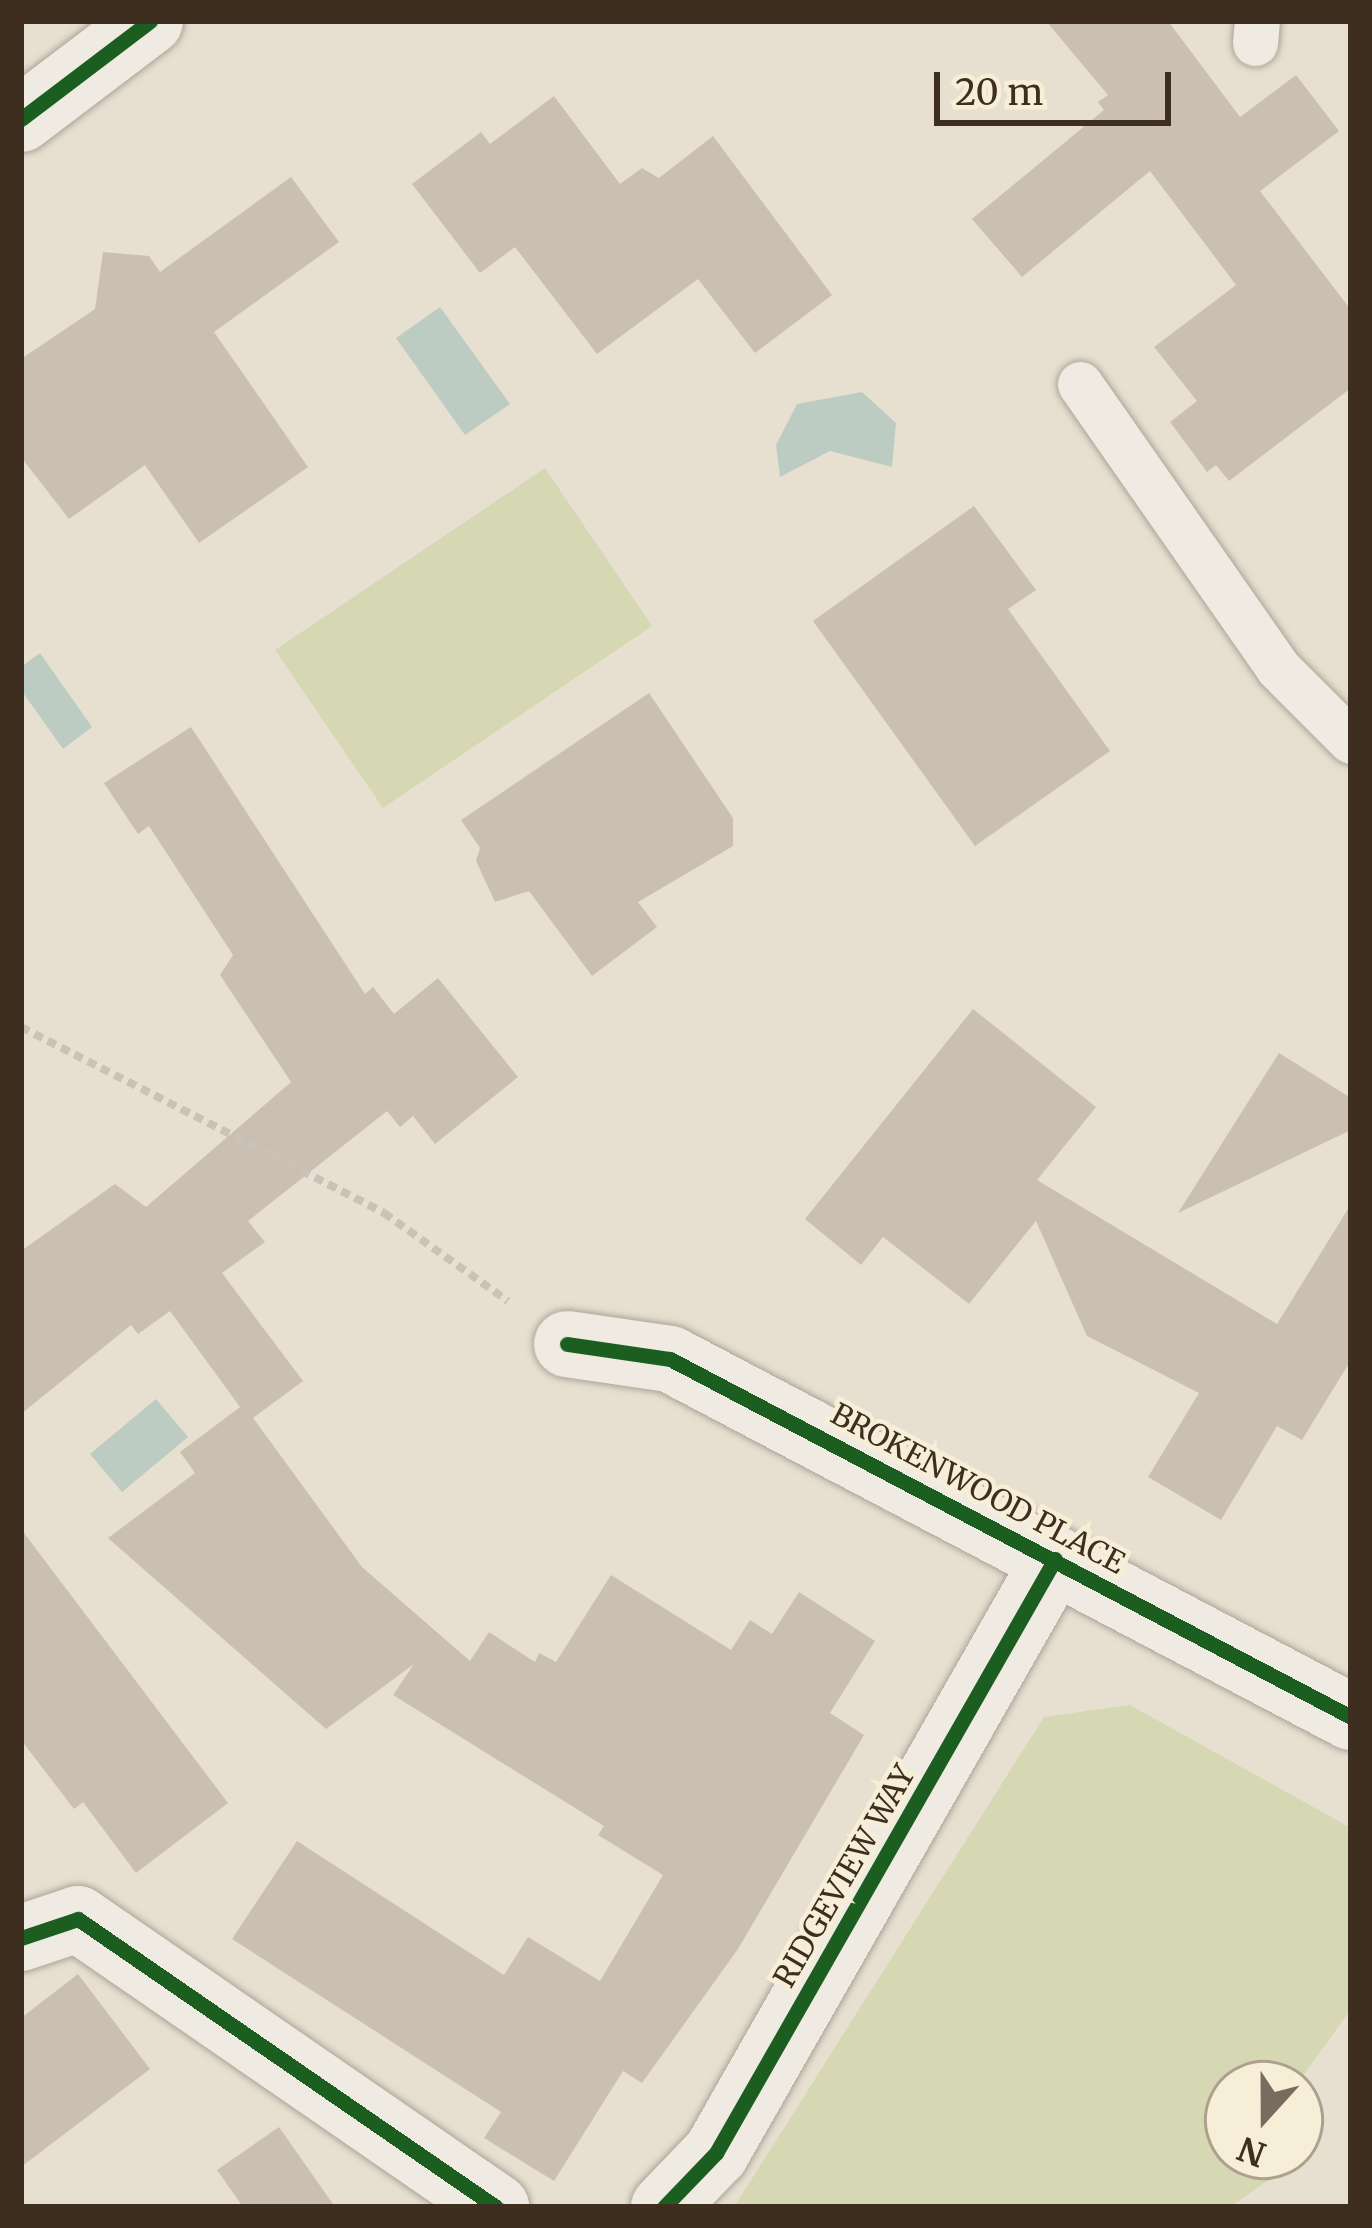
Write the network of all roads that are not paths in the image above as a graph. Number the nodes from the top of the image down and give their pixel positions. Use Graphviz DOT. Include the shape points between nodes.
graph roads {
  1 [pos="150,21"];
  2 [pos="21,118"];
  3 [pos="1079,384"];
  4 [pos="1351,741"];
  5 [pos="567,1344"];
  6 [pos="1055,1559"];
  7 [pos="1344,1699"];
  8 [pos="21,1938"];
  9 [pos="496,2207"];
  10 [pos="664,2207"];
  1 -- 2 [label="street"];
  3 -- 4 [label="lane" via="1278,668"];
  5 -- 6 [label="street, BROKENWOOD PLACE" via="670,1359"];
  6 -- 7 [label="street, BROKENWOOD PLACE"];
  6 -- 10 [label="street, RIDGEVIEW WAY" via="716,2153"];
  8 -- 9 [label="street" via="78,1919"];
}
